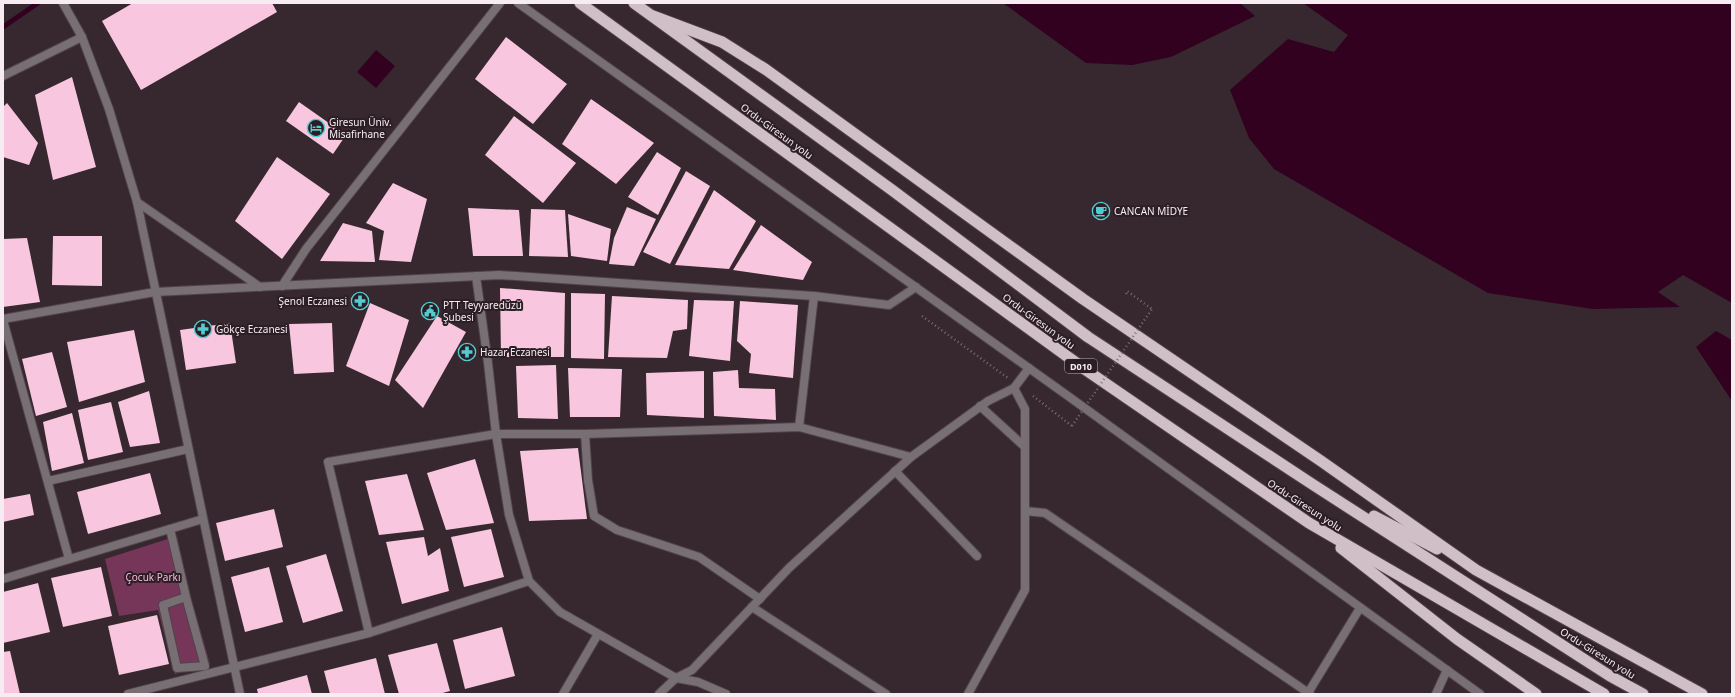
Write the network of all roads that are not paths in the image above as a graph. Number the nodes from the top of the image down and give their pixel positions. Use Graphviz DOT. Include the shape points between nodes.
graph roads {
  1 [pos="62,3"];
  2 [pos="500,3"];
  3 [pos="518,3"];
  4 [pos="580,3"];
  5 [pos="634,3"];
  6 [pos="653,16"];
  7 [pos="82,37"];
  8 [pos="3,76"];
  9 [pos="137,202"];
  10 [pos="476,276"];
  11 [pos="282,286"];
  12 [pos="260,287"];
  13 [pos="916,287"];
  14 [pos="155,292"];
  15 [pos="814,296"];
  16 [pos="3,320"];
  17 [pos="1029,368"];
  18 [pos="1015,386"];
  19 [pos="980,406"];
  20 [pos="799,427"];
  21 [pos="496,434"];
  22 [pos="585,434"];
  23 [pos="1025,447"];
  24 [pos="188,449"];
  25 [pos="911,456"];
  26 [pos="895,471"];
  27 [pos="48,481"];
  28 [pos="1312,484"];
  29 [pos="1025,510"];
  30 [pos="203,519"];
  31 [pos="1308,523"];
  32 [pos="170,529"];
  33 [pos="977,556"];
  34 [pos="69,559"];
  35 [pos="1476,570"];
  36 [pos="3,579"];
  37 [pos="529,581"];
  38 [pos="186,598"];
  39 [pos="760,599"];
  40 [pos="752,607"];
  41 [pos="1360,608"];
  42 [pos="369,633"];
  43 [pos="598,634"];
  44 [pos="234,668"];
  45 [pos="1447,670"];
  46 [pos="676,678"];
  47 [pos="1309,693"];
  48 [pos="128,694"];
  49 [pos="240,694"];
  50 [pos="563,694"];
  51 [pos="659,694"];
  52 [pos="726,694"];
  53 [pos="886,694"];
  54 [pos="968,694"];
  55 [pos="1436,694"];
  56 [pos="1480,694"];
  57 [pos="1536,694"];
  58 [pos="1604,694"];
  59 [pos="1643,694"];
  60 [pos="1702,694"];
  1 -- 7 [label="street"];
  2 -- 11 [label="street" via="306,249"];
  3 -- 13 [label="street"];
  4 -- 31 [label="highway, Ordu-Giresun yolu / D010" via="1086,370"];
  5 -- 6 [label="highway, Ordu-Giresun yolu / D010"];
  6 -- 28 [label="highway, Ordu-Giresun yolu / D010" via="1088,337"];
  6 -- 35 [label="highway" via="722,42 765,69 1083,299"];
  7 -- 8 [label="street"];
  7 -- 9 [label="street" via="109,109"];
  9 -- 12 [label="street"];
  9 -- 14 [label="street"];
  10 -- 11 [label="street"];
  10 -- 15 [label="street" via="499,275"];
  10 -- 21 [label="street"];
  11 -- 12 [label="street"];
  12 -- 14 [label="street"];
  13 -- 15 [label="street" via="889,305"];
  13 -- 17 [label="street"];
  14 -- 16 [label="street"];
  14 -- 24 [label="street"];
  15 -- 20 [label="street"];
  16 -- 27 [label="street"];
  17 -- 18 [label="street"];
  17 -- 41 [label="street"];
  18 -- 19 [label="street"];
  18 -- 23 [label="street" via="1025,409"];
  19 -- 23 [label="street"];
  19 -- 25 [label="street"];
  20 -- 22 [label="street"];
  20 -- 25 [label="street"];
  21 -- 22 [label="street"];
  21 -- 37 [label="street" via="508,514"];
  21 -- 42 [label="street" via="328,462"];
  22 -- 39 [label="street" via="588,480 594,516 617,530 699,557"];
  23 -- 29 [label="street"];
  24 -- 27 [label="street"];
  24 -- 30 [label="street"];
  25 -- 26 [label="street"];
  26 -- 33 [label="street"];
  26 -- 39 [label="street"];
  27 -- 34 [label="street"];
  28 -- 35 [label="highway"];
  28 -- 59 [label="highway, Ordu-Giresun yolu / D010" via="1610,676"];
  29 -- 47 [label="street" via="1045,513"];
  29 -- 54 [label="street" via="1025,590"];
  30 -- 32 [label="street"];
  30 -- 44 [label="street"];
  31 -- 57 [label="highway" via="1457,639"];
  31 -- 58 [label="highway, Ordu-Giresun yolu / D010"];
  32 -- 34 [label="street"];
  32 -- 38 [label="street"];
  34 -- 36 [label="street"];
  35 -- 60 [label="highway"];
  37 -- 42 [label="street"];
  37 -- 43 [label="street" via="560,612"];
  38 -- 38 [label="street" via="192,620 205,666 177,668 163,605"];
  39 -- 40 [label="street"];
  40 -- 46 [label="street" via="692,670"];
  40 -- 53 [label="street"];
  41 -- 45 [label="street"];
  41 -- 47 [label="street"];
  42 -- 44 [label="street"];
  43 -- 46 [label="street"];
  43 -- 50 [label="street"];
  44 -- 48 [label="street"];
  44 -- 49 [label="street"];
  45 -- 55 [label="street"];
  45 -- 56 [label="street"];
  46 -- 51 [label="street"];
  46 -- 52 [label="street" via="698,682"];
}
